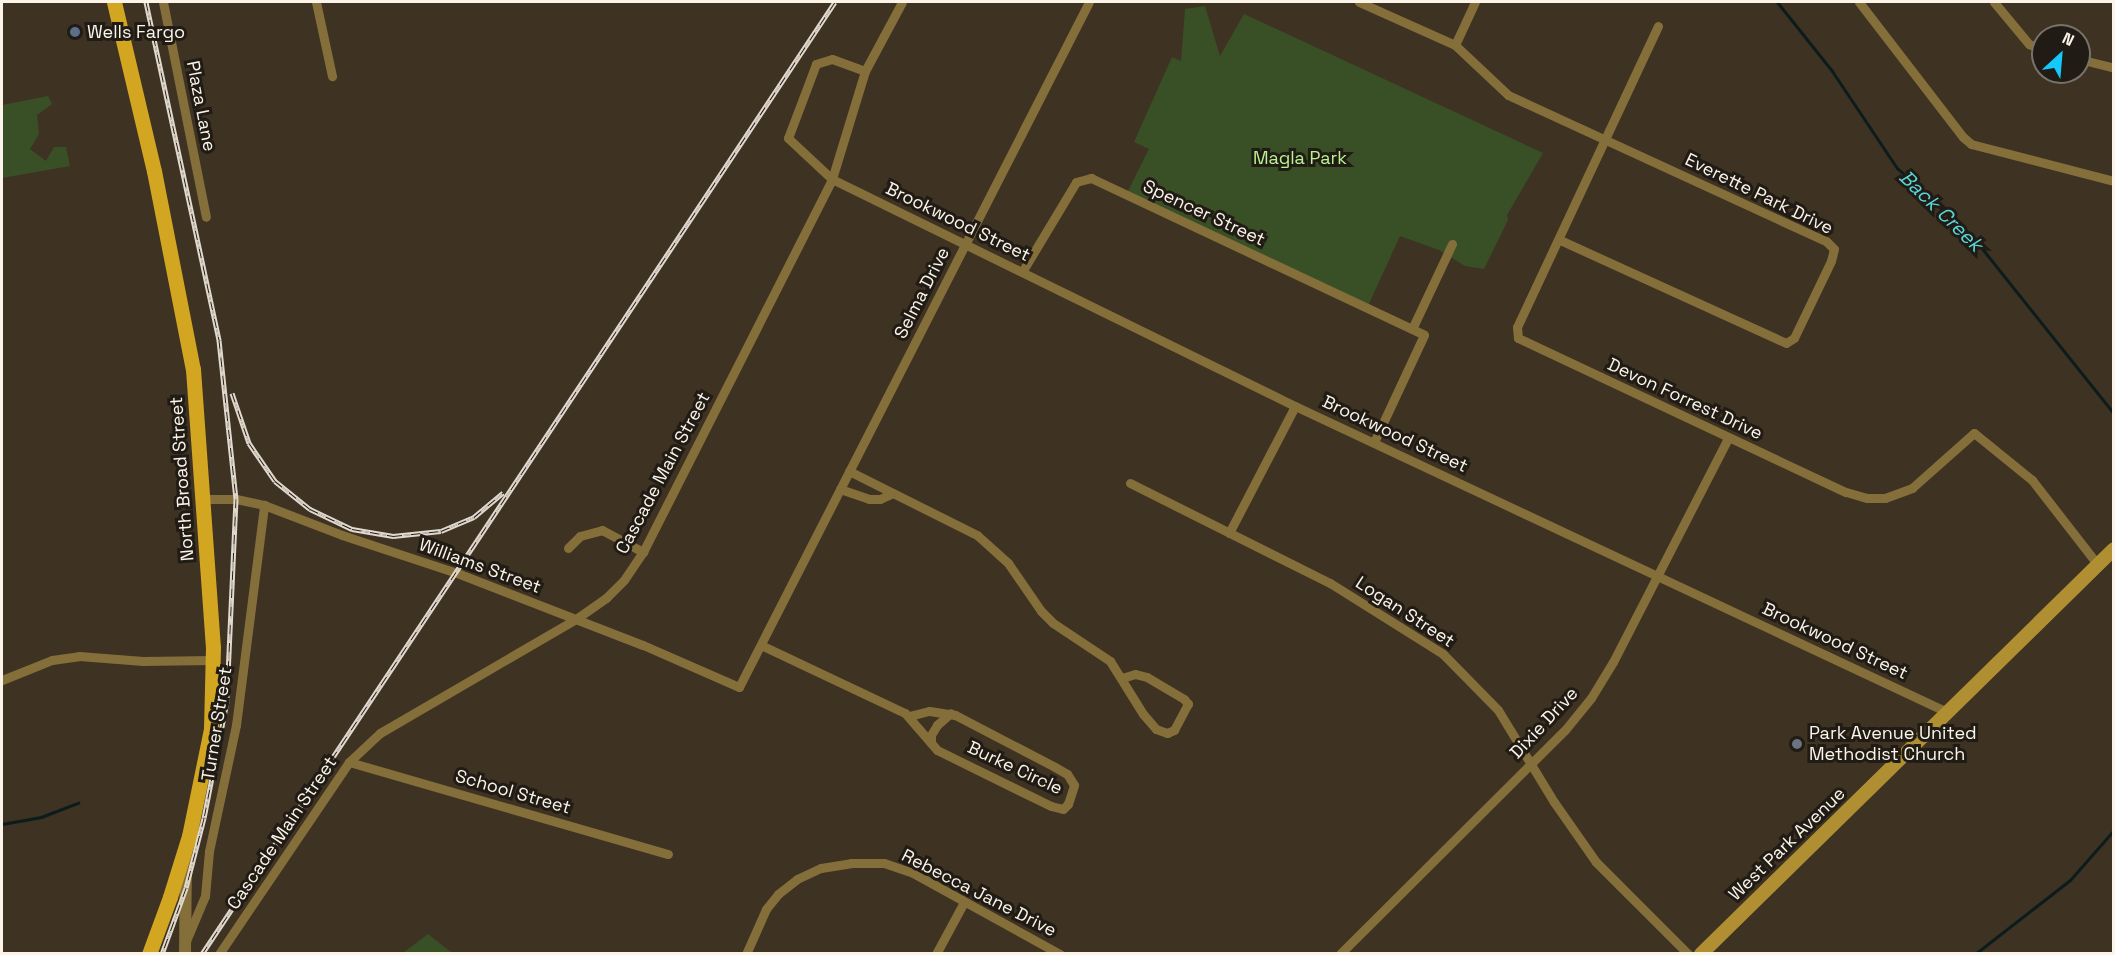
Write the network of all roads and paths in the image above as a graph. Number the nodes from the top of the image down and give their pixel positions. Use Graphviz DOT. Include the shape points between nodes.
graph roads {
  1 [pos="114,2"];
  2 [pos="163,2"];
  3 [pos="316,2"];
  4 [pos="902,2"];
  5 [pos="1089,2"];
  6 [pos="1359,2"];
  7 [pos="1475,2"];
  8 [pos="1859,2"];
  9 [pos="1994,2"];
  10 [pos="1658,26"];
  11 [pos="1455,45"];
  12 [pos="2031,45"];
  13 [pos="2091,62"];
  14 [pos="2114,68"];
  15 [pos="865,71"];
  16 [pos="332,76"];
  17 [pos="1606,139"];
  18 [pos="832,179"];
  19 [pos="2114,181"];
  20 [pos="206,217"];
  21 [pos="1560,240"];
  22 [pos="966,244"];
  23 [pos="1452,244"];
  24 [pos="1022,272"];
  25 [pos="1412,329"];
  26 [pos="1295,406"];
  27 [pos="1728,438"];
  28 [pos="1374,442"];
  29 [pos="849,471"];
  30 [pos="1130,483"];
  31 [pos="840,489"];
  32 [pos="893,493"];
  33 [pos="204,499"];
  34 [pos="264,505"];
  35 [pos="1229,533"];
  36 [pos="568,548"];
  37 [pos="2114,549"];
  38 [pos="643,552"];
  39 [pos="2098,565"];
  40 [pos="1658,575"];
  41 [pos="576,619"];
  42 [pos="761,645"];
  43 [pos="213,660"];
  44 [pos="1122,678"];
  45 [pos="2,680"];
  46 [pos="739,687"];
  47 [pos="1947,712"];
  48 [pos="951,713"];
  49 [pos="909,716"];
  50 [pos="931,743"];
  51 [pos="350,762"];
  52 [pos="1531,763"];
  53 [pos="186,845"];
  54 [pos="668,854"];
  55 [pos="964,902"];
  56 [pos="185,949"];
  57 [pos="149,954"];
  58 [pos="219,954"];
  59 [pos="746,954"];
  60 [pos="936,954"];
  61 [pos="1060,954"];
  62 [pos="1340,954"];
  63 [pos="1688,954"];
  64 [pos="1701,954"];
  1 -- 33 [label="main road, North Broad Street" via="154,171 193,369"];
  2 -- 20 [label="street, Plaza Lane"];
  3 -- 16 [label="street"];
  4 -- 15 [label="street, Cascade Main Street"];
  5 -- 22 [label="street, Selma Drive"];
  6 -- 11 [label="street, Everette Park Drive"];
  7 -- 11 [label="street"];
  8 -- 19 [label="street" via="1971,144"];
  9 -- 12 [label="street"];
  10 -- 17 [label="street, Devon Forrest Drive"];
  11 -- 17 [label="street, Everette Park Drive" via="1508,94"];
  13 -- 14 [label="street"];
  15 -- 18 [label="street, Cascade Main Street"];
  15 -- 18 [label="street, Brookwood Street" via="832,59 816,64 788,138"];
  17 -- 21 [label="street, Devon Forrest Drive"];
  17 -- 21 [label="street, Everette Park Drive" via="1826,241 1834,249 1831,261 1794,338 1786,343"];
  18 -- 22 [label="street, Brookwood Street"];
  18 -- 38 [label="street, Cascade Main Street"];
  21 -- 27 [label="street, Devon Forrest Drive" via="1517,327 1518,338"];
  22 -- 24 [label="street, Brookwood Street"];
  22 -- 29 [label="street, Selma Drive"];
  23 -- 25 [label="street"];
  24 -- 25 [label="street, Spencer Street" via="1077,182 1091,178"];
  24 -- 26 [label="street, Brookwood Street"];
  25 -- 28 [label="street" via="1424,335"];
  26 -- 28 [label="street, Brookwood Street"];
  26 -- 35 [label="street"];
  27 -- 39 [label="street, Devon Forrest Drive" via="1846,492 1885,498 1923,482 1974,433 2032,480"];
  27 -- 40 [label="street, Dixie Drive"];
  28 -- 40 [label="street, Brookwood Street"];
  29 -- 31 [label="street, Selma Drive"];
  29 -- 32 [label="street"];
  30 -- 35 [label="street, Logan Street"];
  31 -- 32 [label="street" via="869,499"];
  31 -- 42 [label="street, Selma Drive"];
  32 -- 44 [label="street" via="977,535 1008,563 1053,623 1110,661"];
  33 -- 34 [label="street, Williams Street" via="236,499"];
  33 -- 43 [label="main road, North Broad Street"];
  34 -- 41 [label="street, Williams Street"];
  34 -- 56 [label="street, Turner Street" via="236,725 209,850 205,896"];
  35 -- 52 [label="street, Logan Street" via="1330,583 1443,654 1498,710"];
  36 -- 38 [label="street" via="580,536 602,530"];
  37 -- 39 [label="main road, West Park Avenue"];
  38 -- 41 [label="street, Cascade Main Street" via="606,598"];
  39 -- 47 [label="main road, West Park Avenue"];
  40 -- 47 [label="street, Brookwood Street"];
  40 -- 52 [label="street, Dixie Drive" via="1591,698"];
  41 -- 46 [label="street, Williams Street"];
  41 -- 51 [label="street, Cascade Main Street" via="416,710 380,733"];
  42 -- 46 [label="street, Selma Drive"];
  42 -- 49 [label="street, Burke Circle"];
  43 -- 45 [label="street" via="143,661 79,656 52,660"];
  43 -- 53 [label="main road, North Broad Street" via="211,729"];
  44 -- 44 [label="street" via="1156,729 1167,733 1174,730 1188,704 1184,699 1147,677 1135,674"];
  47 -- 64 [label="main road, West Park Avenue"];
  48 -- 49 [label="street, Burke Circle" via="929,711"];
  48 -- 50 [label="street" via="937,725"];
  48 -- 50 [label="street, Burke Circle" via="1067,774 1074,789 1068,804 1063,809 1051,806 937,750"];
  49 -- 50 [label="street, Burke Circle"];
  51 -- 54 [label="street, School Street"];
  51 -- 58 [label="street, Cascade Main Street"];
  52 -- 62 [label="street, Dixie Drive"];
  52 -- 63 [label="street, Logan Street" via="1596,862"];
  53 -- 56 [label="street"];
  53 -- 57 [label="main road, North Broad Street"];
  55 -- 59 [label="street, Rebecca Jane Drive" via="913,873 884,863 821,868 778,894 766,909"];
  55 -- 60 [label="street"];
  55 -- 61 [label="street, Rebecca Jane Drive"];
}
